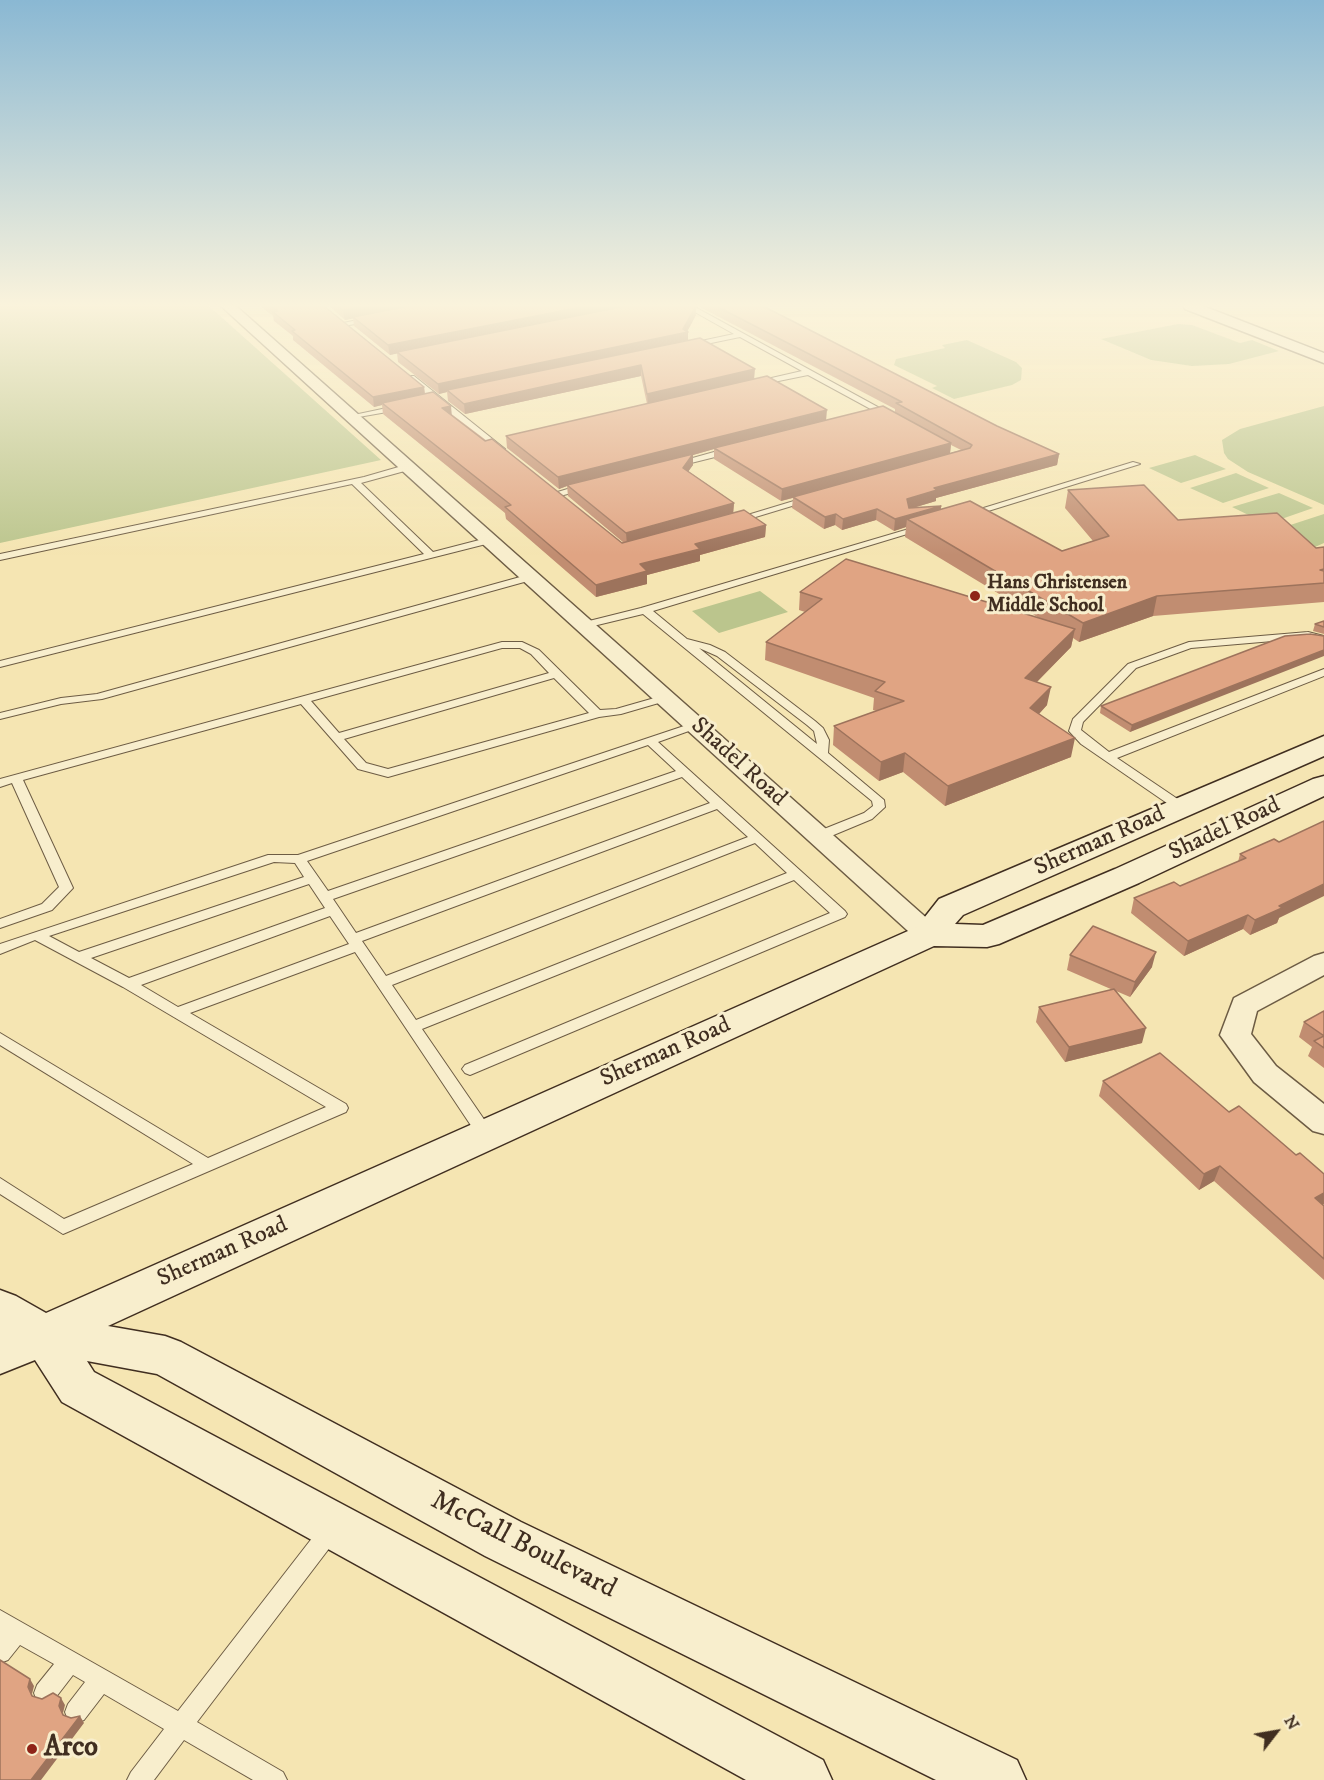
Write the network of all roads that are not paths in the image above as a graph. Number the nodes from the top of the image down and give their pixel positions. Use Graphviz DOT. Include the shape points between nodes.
graph roads {
  1 [pos="322,389"];
  2 [pos="423,389"];
  3 [pos="841,389"];
  4 [pos="448,397"];
  5 [pos="436,400"];
  6 [pos="425,402"];
  7 [pos="413,404"];
  8 [pos="883,412"];
  9 [pos="872,415"];
  10 [pos="353,416"];
  11 [pos="903,423"];
  12 [pos="506,442"];
  13 [pos="495,445"];
  14 [pos="737,448"];
  15 [pos="512,459"];
  16 [pos="1136,464"];
  17 [pos="669,465"];
  18 [pos="409,467"];
  19 [pos="354,481"];
  20 [pos="590,485"];
  21 [pos="548,487"];
  22 [pos="556,494"];
  23 [pos="817,497"];
  24 [pos="565,501"];
  25 [pos="956,518"];
  26 [pos="726,522"];
  27 [pos="934,525"];
  28 [pos="491,540"];
  29 [pos="431,555"];
  30 [pos="0,557"];
  31 [pos="531,577"];
  32 [pos="645,610"];
  33 [pos="585,625"];
  34 [pos="1324,639"];
  35 [pos="0,664"];
  36 [pos="1324,672"];
  37 [pos="557,674"];
  38 [pos="665,698"];
  39 [pos="303,699"];
  40 [pos="598,714"];
  41 [pos="0,716"];
  42 [pos="696,725"];
  43 [pos="338,737"];
  44 [pos="650,741"];
  45 [pos="1324,745"];
  46 [pos="1108,757"];
  47 [pos="684,772"];
  48 [pos="16,778"];
  49 [pos="0,783"];
  50 [pos="1324,785"];
  51 [pos="719,804"];
  52 [pos="1181,807"];
  53 [pos="819,836"];
  54 [pos="757,838"];
  55 [pos="299,859"];
  56 [pos="796,874"];
  57 [pos="312,879"];
  58 [pos="325,897"];
  59 [pos="333,910"];
  60 [pos="0,924"];
  61 [pos="36,935"];
  62 [pos="929,935"];
  63 [pos="355,943"];
  64 [pos="0,949"];
  65 [pos="76,958"];
  66 [pos="1324,963"];
  67 [pos="382,983"];
  68 [pos="128,984"];
  69 [pos="176,1013"];
  70 [pos="412,1027"];
  71 [pos="0,1038"];
  72 [pos="470,1069"];
  73 [pos="1324,1122"];
  74 [pos="486,1135"];
  75 [pos="207,1165"];
  76 [pos="0,1185"];
  77 [pos="0,1309"];
  78 [pos="22,1344"];
  79 [pos="333,1527"];
  80 [pos="9,1626"];
  81 [pos="0,1652"];
  82 [pos="70,1661"];
  83 [pos="101,1679"];
  84 [pos="45,1693"];
  85 [pos="76,1712"];
  86 [pos="182,1725"];
  87 [pos="139,1780"];
  88 [pos="275,1780"];
  89 [pos="803,1780"];
  90 [pos="997,1780"];
  1 -- 10 [label="street, Shadel Road"];
  2 -- 5 [label="lane"];
  3 -- 8 [label="lane"];
  4 -- 5 [label="lane"];
  5 -- 6 [label="lane"];
  5 -- 13 [label="lane"];
  7 -- 10 [label="lane"];
  8 -- 9 [label="lane"];
  8 -- 11 [label="lane"];
  10 -- 18 [label="street, Shadel Road"];
  12 -- 13 [label="lane"];
  13 -- 15 [label="lane"];
  14 -- 17 [label="lane"];
  16 -- 25 [label="lane"];
  18 -- 19 [label="lane"];
  18 -- 28 [label="street, Shadel Road"];
  19 -- 29 [label="lane"];
  19 -- 30 [label="lane"];
  20 -- 22 [label="lane"];
  21 -- 22 [label="lane"];
  22 -- 24 [label="lane"];
  23 -- 26 [label="lane"];
  27 -- 32 [label="lane"];
  28 -- 29 [label="lane"];
  28 -- 31 [label="street, Shadel Road"];
  29 -- 35 [label="lane"];
  31 -- 33 [label="street, Shadel Road"];
  31 -- 41 [label="lane" via="98,697 61,701"];
  32 -- 33 [label="lane"];
  32 -- 53 [label="lane" via="879,800 879,807 868,816"];
  33 -- 38 [label="street, Shadel Road"];
  34 -- 46 [label="lane" via="1308,635 1189,645 1132,666 1077,722 1075,731"];
  36 -- 46 [label="lane"];
  37 -- 39 [label="lane" via="535,652 513,644"];
  37 -- 40 [label="lane"];
  37 -- 43 [label="lane"];
  38 -- 40 [label="lane"];
  38 -- 42 [label="street, Shadel Road"];
  39 -- 43 [label="lane"];
  39 -- 48 [label="lane"];
  40 -- 43 [label="lane" via="388,773 362,766"];
  42 -- 44 [label="lane"];
  42 -- 53 [label="street, Shadel Road"];
  44 -- 47 [label="lane"];
  44 -- 55 [label="lane"];
  45 -- 52 [label="street, Sherman Road"];
  46 -- 52 [label="lane"];
  47 -- 51 [label="lane"];
  47 -- 58 [label="lane"];
  48 -- 49 [label="lane"];
  48 -- 60 [label="lane" via="66,888 47,907"];
  50 -- 62 [label="street, Shadel Road" via="987,936"];
  51 -- 54 [label="lane"];
  51 -- 63 [label="lane"];
  52 -- 62 [label="street, Sherman Road" via="951,907"];
  53 -- 62 [label="street, Shadel Road"];
  54 -- 56 [label="lane"];
  54 -- 67 [label="lane"];
  55 -- 57 [label="lane"];
  55 -- 61 [label="lane" via="273,858"];
  56 -- 70 [label="lane"];
  56 -- 72 [label="lane" via="840,914"];
  57 -- 58 [label="lane"];
  57 -- 65 [label="lane"];
  58 -- 59 [label="lane"];
  59 -- 63 [label="lane"];
  59 -- 68 [label="lane"];
  61 -- 64 [label="lane"];
  61 -- 65 [label="lane"];
  62 -- 74 [label="street, Sherman Road"];
  63 -- 67 [label="lane"];
  63 -- 69 [label="lane"];
  65 -- 68 [label="lane"];
  66 -- 73 [label="street" via="1244,1005 1235,1035 1265,1074"];
  67 -- 70 [label="lane"];
  68 -- 69 [label="lane"];
  69 -- 75 [label="lane" via="340,1108"];
  70 -- 74 [label="lane"];
  71 -- 75 [label="lane"];
  74 -- 78 [label="street, Sherman Road"];
  75 -- 76 [label="lane" via="63,1227"];
  77 -- 78 [label="street, McCall Boulevard"];
  78 -- 79 [label="street, McCall Boulevard" via="78,1387"];
  78 -- 90 [label="street, McCall Boulevard" via="165,1356 503,1539"];
  79 -- 86 [label="lane"];
  79 -- 89 [label="street, McCall Boulevard"];
  80 -- 81 [label="lane"];
  80 -- 82 [label="lane"];
  82 -- 83 [label="lane"];
  82 -- 84 [label="lane"];
  83 -- 85 [label="lane"];
  83 -- 86 [label="lane"];
  86 -- 87 [label="lane"];
  86 -- 88 [label="lane"];
}
